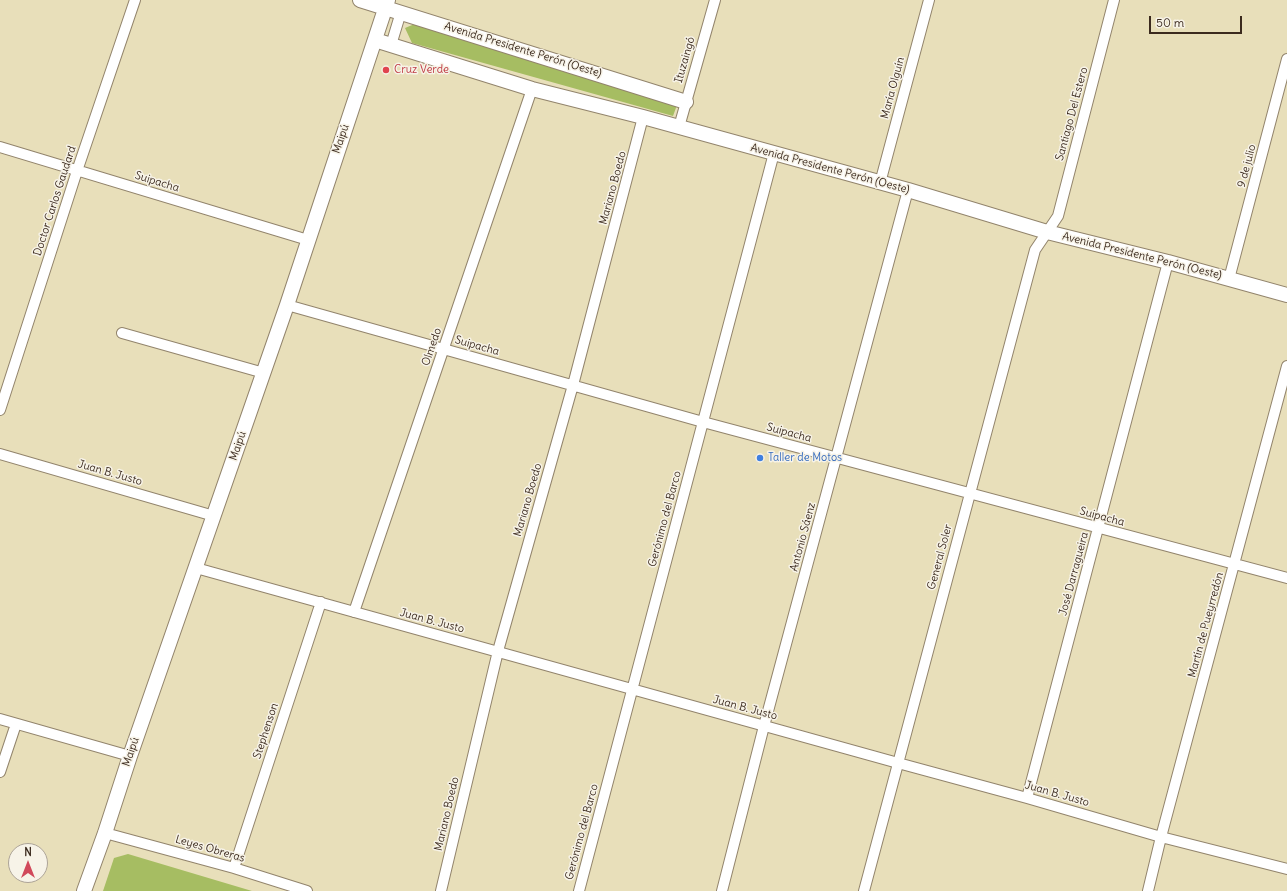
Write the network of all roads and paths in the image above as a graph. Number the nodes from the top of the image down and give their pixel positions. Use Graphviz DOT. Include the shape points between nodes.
graph roads {
  1 [pos="135,0"];
  2 [pos="360,0"];
  3 [pos="715,0"];
  4 [pos="929,0"];
  5 [pos="1114,0"];
  6 [pos="386,4"];
  7 [pos="401,12"];
  8 [pos="375,40"];
  9 [pos="391,45"];
  10 [pos="1287,59"];
  11 [pos="532,88"];
  12 [pos="686,102"];
  13 [pos="643,117"];
  14 [pos="679,127"];
  15 [pos="0,147"];
  16 [pos="774,153"];
  17 [pos="78,171"];
  18 [pos="880,182"];
  19 [pos="908,190"];
  20 [pos="1047,232"];
  21 [pos="308,240"];
  22 [pos="1168,262"];
  23 [pos="1229,279"];
  24 [pos="1287,295"];
  25 [pos="287,305"];
  26 [pos="122,333"];
  27 [pos="444,349"];
  28 [pos="1287,366"];
  29 [pos="264,373"];
  30 [pos="573,385"];
  31 [pos="0,410"];
  32 [pos="703,422"];
  33 [pos="0,454"];
  34 [pos="837,458"];
  35 [pos="969,494"];
  36 [pos="214,516"];
  37 [pos="1099,528"];
  38 [pos="1235,564"];
  39 [pos="196,568"];
  40 [pos="1287,578"];
  41 [pos="321,602"];
  42 [pos="354,612"];
  43 [pos="498,652"];
  44 [pos="632,690"];
  45 [pos="0,719"];
  46 [pos="16,724"];
  47 [pos="764,726"];
  48 [pos="130,756"];
  49 [pos="898,763"];
  50 [pos="0,772"];
  51 [pos="1027,798"];
  52 [pos="105,833"];
  53 [pos="1161,837"];
  54 [pos="234,868"];
  55 [pos="1287,870"];
  56 [pos="302,890"];
  57 [pos="84,891"];
  58 [pos="441,891"];
  59 [pos="579,891"];
  60 [pos="722,891"];
  61 [pos="864,891"];
  62 [pos="1148,891"];
  1 -- 17 [label="street, Doctor Carlos Gaudard"];
  2 -- 6 [label="main road, Avenida Presidente Perón (Oeste)"];
  3 -- 12 [label="street, Ituzaingó"];
  4 -- 18 [label="street, María Olguín"];
  5 -- 20 [label="street, Santiago Del Estero" via="1058,216"];
  6 -- 7 [label="main road, Avenida Presidente Perón (Oeste)"];
  6 -- 8 [label="main road, Maipú"];
  7 -- 9 [label="street"];
  7 -- 12 [label="main road, Avenida Presidente Perón (Oeste)"];
  8 -- 9 [label="main road, Avenida Presidente Perón (Oeste)"];
  8 -- 21 [label="main road, Maipú"];
  9 -- 11 [label="main road, Avenida Presidente Perón (Oeste)"];
  10 -- 23 [label="street, 9 de julio"];
  11 -- 13 [label="main road, Avenida Presidente Perón (Oeste)"];
  11 -- 27 [label="street, Olmedo"];
  12 -- 14 [label="street, Ituzaingó"];
  13 -- 14 [label="main road, Avenida Presidente Perón (Oeste)"];
  13 -- 30 [label="street, Mariano Boedo"];
  14 -- 16 [label="main road, Avenida Presidente Perón (Oeste)"];
  15 -- 17 [label="street, Suipacha"];
  16 -- 18 [label="main road, Avenida Presidente Perón (Oeste)"];
  16 -- 32 [label="street, Gerónimo del Barco"];
  17 -- 21 [label="street, Suipacha"];
  17 -- 31 [label="street, Doctor Carlos Gaudard"];
  18 -- 19 [label="main road, Avenida Presidente Perón (Oeste)"];
  19 -- 20 [label="main road, Avenida Presidente Perón (Oeste)"];
  19 -- 34 [label="street, Antonio Sáenz"];
  20 -- 22 [label="main road, Avenida Presidente Perón (Oeste)"];
  20 -- 35 [label="street, General Soler" via="1035,250"];
  21 -- 25 [label="main road, Maipú"];
  22 -- 23 [label="main road, Avenida Presidente Perón (Oeste)"];
  22 -- 37 [label="street, José Darragueira"];
  23 -- 24 [label="main road, Avenida Presidente Perón (Oeste)"];
  25 -- 27 [label="street, Suipacha"];
  25 -- 29 [label="main road, Maipú"];
  26 -- 29 [label="street"];
  27 -- 30 [label="street, Suipacha"];
  27 -- 42 [label="street, Olmedo"];
  28 -- 38 [label="street, Martín de Pueyrredón"];
  29 -- 36 [label="main road, Maipú"];
  30 -- 32 [label="street, Suipacha"];
  30 -- 43 [label="street, Mariano Boedo"];
  32 -- 34 [label="street, Suipacha"];
  32 -- 44 [label="street, Gerónimo del Barco"];
  33 -- 36 [label="street, Juan B. Justo"];
  34 -- 35 [label="street, Suipacha"];
  34 -- 47 [label="street, Antonio Sáenz"];
  35 -- 37 [label="street, Suipacha"];
  35 -- 49 [label="street, General Soler"];
  36 -- 39 [label="main road, Maipú"];
  37 -- 38 [label="street, Suipacha"];
  37 -- 51 [label="street, José Darragueira"];
  38 -- 40 [label="street, Suipacha"];
  38 -- 53 [label="street, Martín de Pueyrredón"];
  39 -- 41 [label="street, Juan B. Justo"];
  39 -- 48 [label="main road, Maipú"];
  41 -- 42 [label="street, Juan B. Justo"];
  41 -- 54 [label="street, Stephenson"];
  42 -- 43 [label="street, Juan B. Justo"];
  43 -- 44 [label="street, Juan B. Justo"];
  43 -- 58 [label="street, Mariano Boedo"];
  44 -- 47 [label="street, Juan B. Justo"];
  44 -- 59 [label="street, Gerónimo del Barco"];
  45 -- 46 [label="street"];
  46 -- 48 [label="street"];
  46 -- 50 [label="street"];
  47 -- 49 [label="street, Juan B. Justo"];
  47 -- 60 [label="street, Antonio Sáenz"];
  48 -- 52 [label="main road, Maipú"];
  49 -- 51 [label="street, Juan B. Justo"];
  49 -- 61 [label="street, General Soler"];
  51 -- 53 [label="street, Juan B. Justo"];
  52 -- 54 [label="street, Leyes Obreras"];
  52 -- 57 [label="main road, Maipú"];
  53 -- 55 [label="street, Juan B. Justo"];
  53 -- 62 [label="street, Martín de Pueyrredón"];
  54 -- 56 [label="street, Leyes Obreras"];
}
